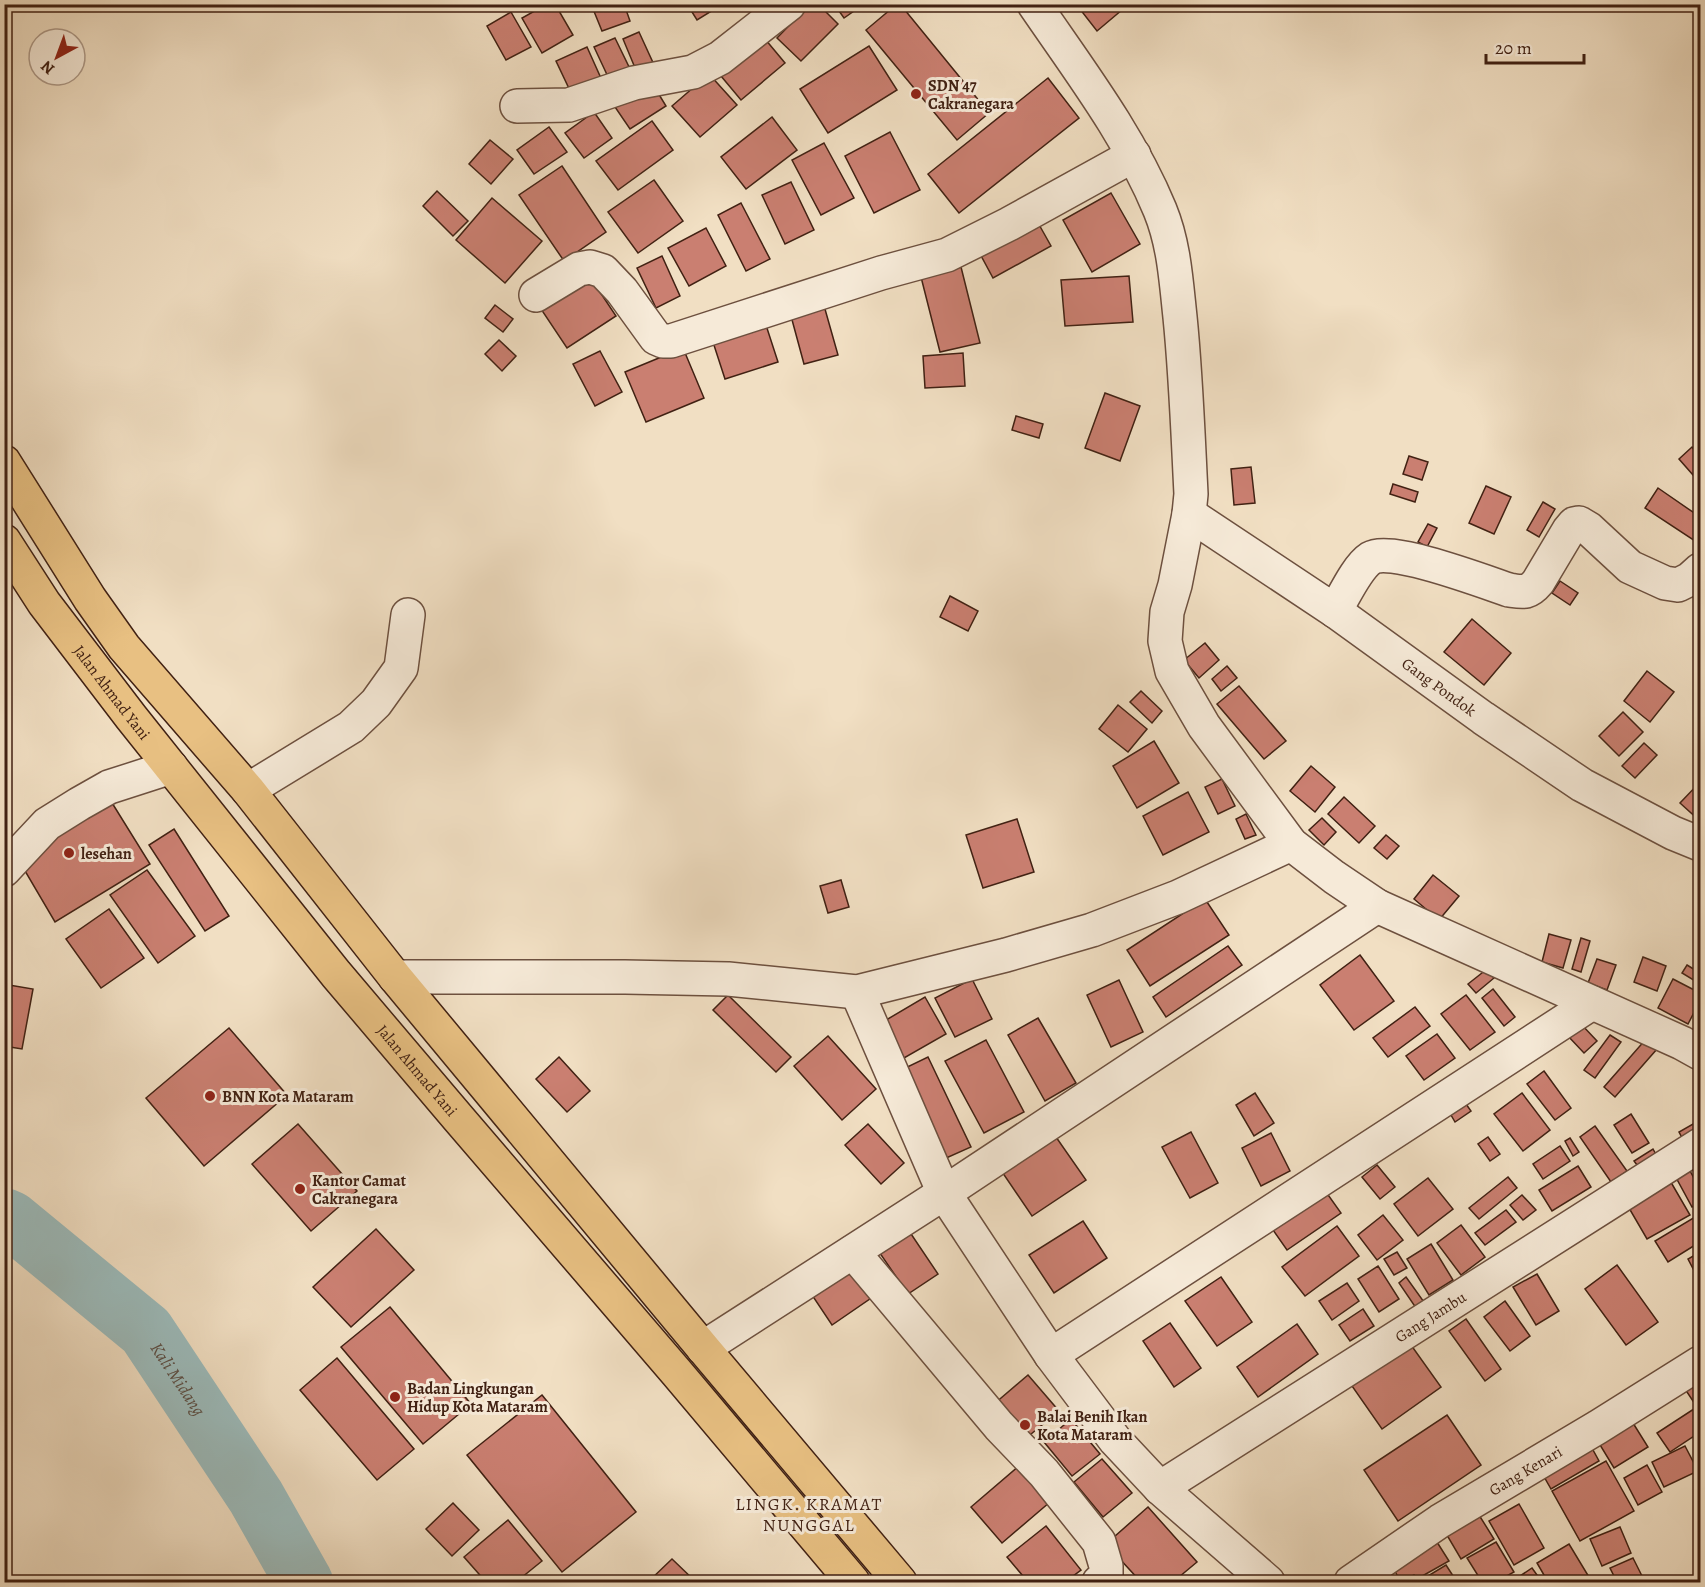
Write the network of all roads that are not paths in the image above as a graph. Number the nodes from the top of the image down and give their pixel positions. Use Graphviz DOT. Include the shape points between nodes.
graph roads {
  1 [pos="789,4"];
  2 [pos="1034,4"];
  3 [pos="518,106"];
  4 [pos="1134,155"];
  5 [pos="536,295"];
  6 [pos="4,462"];
  7 [pos="1189,514"];
  8 [pos="4,540"];
  9 [pos="1701,570"];
  10 [pos="1335,610"];
  11 [pos="408,615"];
  12 [pos="171,767"];
  13 [pos="248,790"];
  14 [pos="1291,844"];
  15 [pos="1701,844"];
  16 [pos="4,870"];
  17 [pos="331,895"];
  18 [pos="1377,906"];
  19 [pos="297,924"];
  20 [pos="395,977"];
  21 [pos="857,993"];
  22 [pos="1592,1003"];
  23 [pos="1701,1053"];
  24 [pos="1701,1145"];
  25 [pos="944,1193"];
  26 [pos="853,1252"];
  27 [pos="703,1348"];
  28 [pos="1051,1355"];
  29 [pos="1701,1363"];
  30 [pos="1160,1488"];
  31 [pos="853,1582"];
  32 [pos="900,1582"];
  33 [pos="1099,1582"];
  34 [pos="1268,1582"];
  35 [pos="1352,1582"];
  1 -- 3 [label="street" via="720,58 693,72 634,83 569,105"];
  2 -- 4 [label="street"];
  4 -- 5 [label="street" via="947,255 671,341 656,338 613,280 590,267 579,269"];
  4 -- 7 [label="street" via="1160,211 1176,272 1191,494"];
  6 -- 13 [label="highway" via="124,647"];
  7 -- 10 [label="street, Gang Pondok"];
  7 -- 14 [label="street" via="1165,641 1172,671 1204,726"];
  8 -- 12 [label="highway, Jalan Ahmad Yani" via="44,603"];
  9 -- 10 [label="street" via="1678,585 1665,583 1630,567 1579,523 1569,530 1532,589 1509,590 1424,562 1383,554 1372,557 1361,568"];
  10 -- 15 [label="street, Gang Pondok" via="1482,718 1582,785"];
  11 -- 13 [label="street" via="401,668 376,703 351,728"];
  12 -- 16 [label="street" via="109,787 79,804 47,824"];
  12 -- 19 [label="highway, Jalan Ahmad Yani"];
  13 -- 17 [label="highway"];
  14 -- 18 [label="street"];
  14 -- 21 [label="street" via="1178,897 1092,930"];
  17 -- 19 [label="highway"];
  17 -- 20 [label="highway"];
  18 -- 22 [label="street"];
  18 -- 25 [label="street"];
  19 -- 31 [label="highway, Jalan Ahmad Yani"];
  20 -- 21 [label="street" via="728,978"];
  20 -- 27 [label="highway"];
  21 -- 25 [label="street"];
  22 -- 23 [label="street"];
  22 -- 28 [label="street"];
  24 -- 30 [label="street, Gang Jambu"];
  25 -- 26 [label="street"];
  25 -- 28 [label="street"];
  26 -- 27 [label="street"];
  26 -- 33 [label="street" via="1099,1542 1106,1576"];
  27 -- 32 [label="highway"];
  28 -- 30 [label="street" via="1115,1440"];
  29 -- 35 [label="street, Gang Kenari" via="1440,1521"];
  30 -- 34 [label="street"];
}
